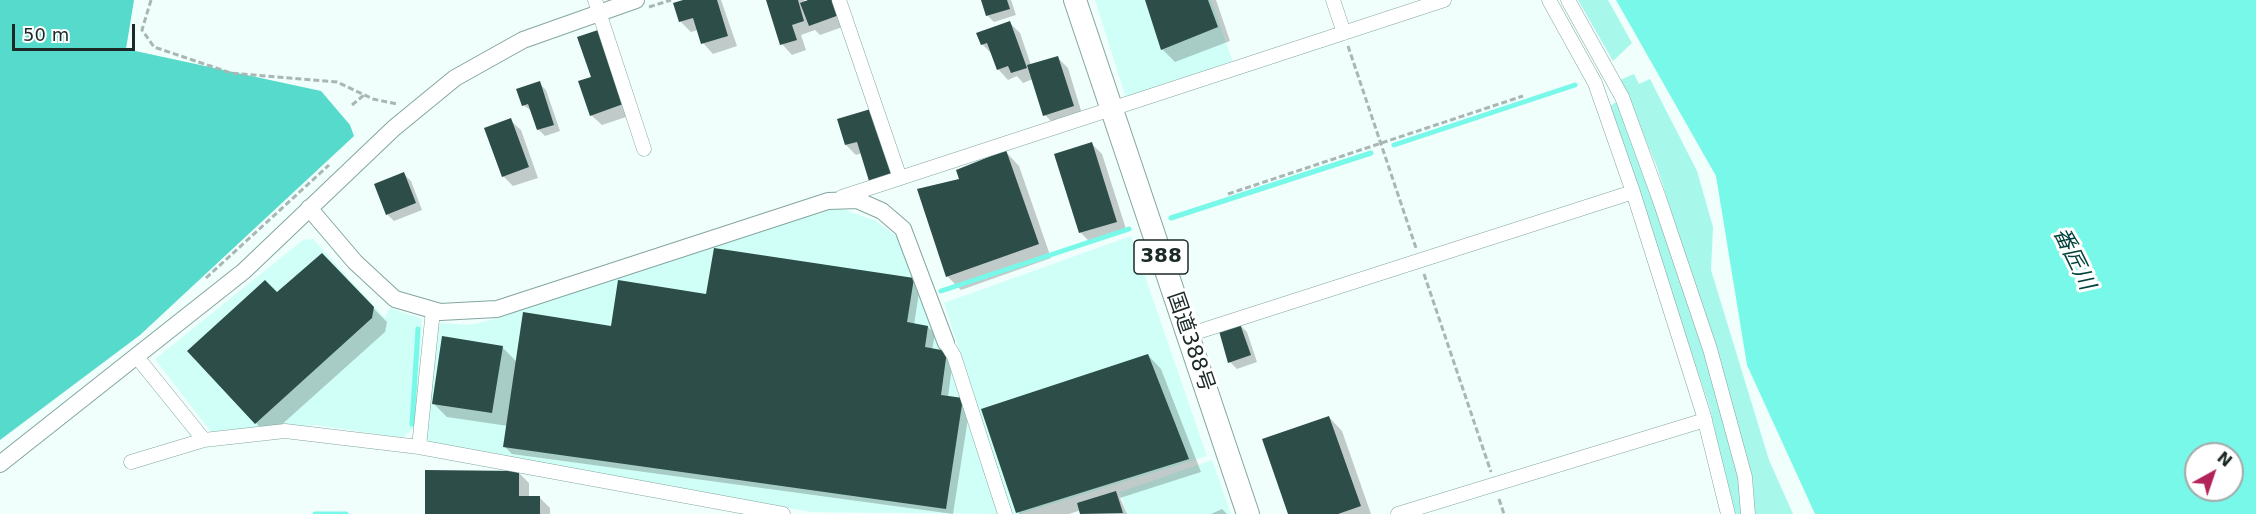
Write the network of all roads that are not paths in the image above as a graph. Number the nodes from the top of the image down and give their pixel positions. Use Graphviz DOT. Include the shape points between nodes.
graph roads {
  1 [pos="839,0"];
  2 [pos="1075,0"];
  3 [pos="1332,0"];
  4 [pos="1444,0"];
  5 [pos="1549,0"];
  6 [pos="1568,0"];
  7 [pos="637,5"];
  8 [pos="597,6"];
  9 [pos="1344,33"];
  10 [pos="1112,110"];
  11 [pos="644,149"];
  12 [pos="900,178"];
  13 [pos="1633,192"];
  14 [pos="828,201"];
  15 [pos="309,208"];
  16 [pos="433,310"];
  17 [pos="1188,335"];
  18 [pos="946,343"];
  19 [pos="137,357"];
  20 [pos="1705,420"];
  21 [pos="204,440"];
  22 [pos="419,447"];
  23 [pos="131,462"];
  24 [pos="0,464"];
  25 [pos="783,514"];
  26 [pos="1005,514"];
  27 [pos="1248,514"];
  28 [pos="1398,514"];
  29 [pos="1728,514"];
  30 [pos="1748,514"];
  1 -- 12 [label="street"];
  2 -- 10 [label="highway, 国道388号 / 388"];
  3 -- 9 [label="street"];
  4 -- 9 [label="street"];
  5 -- 13 [label="street" via="1595,83"];
  6 -- 30 [label="street" via="1622,97 1663,209 1710,349 1745,477"];
  7 -- 8 [label="street"];
  8 -- 11 [label="street"];
  8 -- 15 [label="street" via="497,52 455,78"];
  9 -- 10 [label="street"];
  10 -- 12 [label="street"];
  10 -- 17 [label="highway, 国道388号 / 388"];
  12 -- 14 [label="street"];
  13 -- 17 [label="street"];
  13 -- 20 [label="street"];
  14 -- 16 [label="street" via="497,309"];
  14 -- 18 [label="street" via="870,203 903,229"];
  15 -- 16 [label="street" via="355,262 395,299"];
  15 -- 19 [label="street" via="244,271"];
  16 -- 22 [label="street"];
  17 -- 27 [label="highway, 国道388号 / 388"];
  18 -- 26 [label="street" via="954,356"];
  19 -- 21 [label="street"];
  19 -- 24 [label="street"];
  20 -- 28 [label="street"];
  20 -- 29 [label="street"];
  21 -- 22 [label="street" via="285,431"];
  21 -- 23 [label="street"];
  22 -- 25 [label="street"];
}
